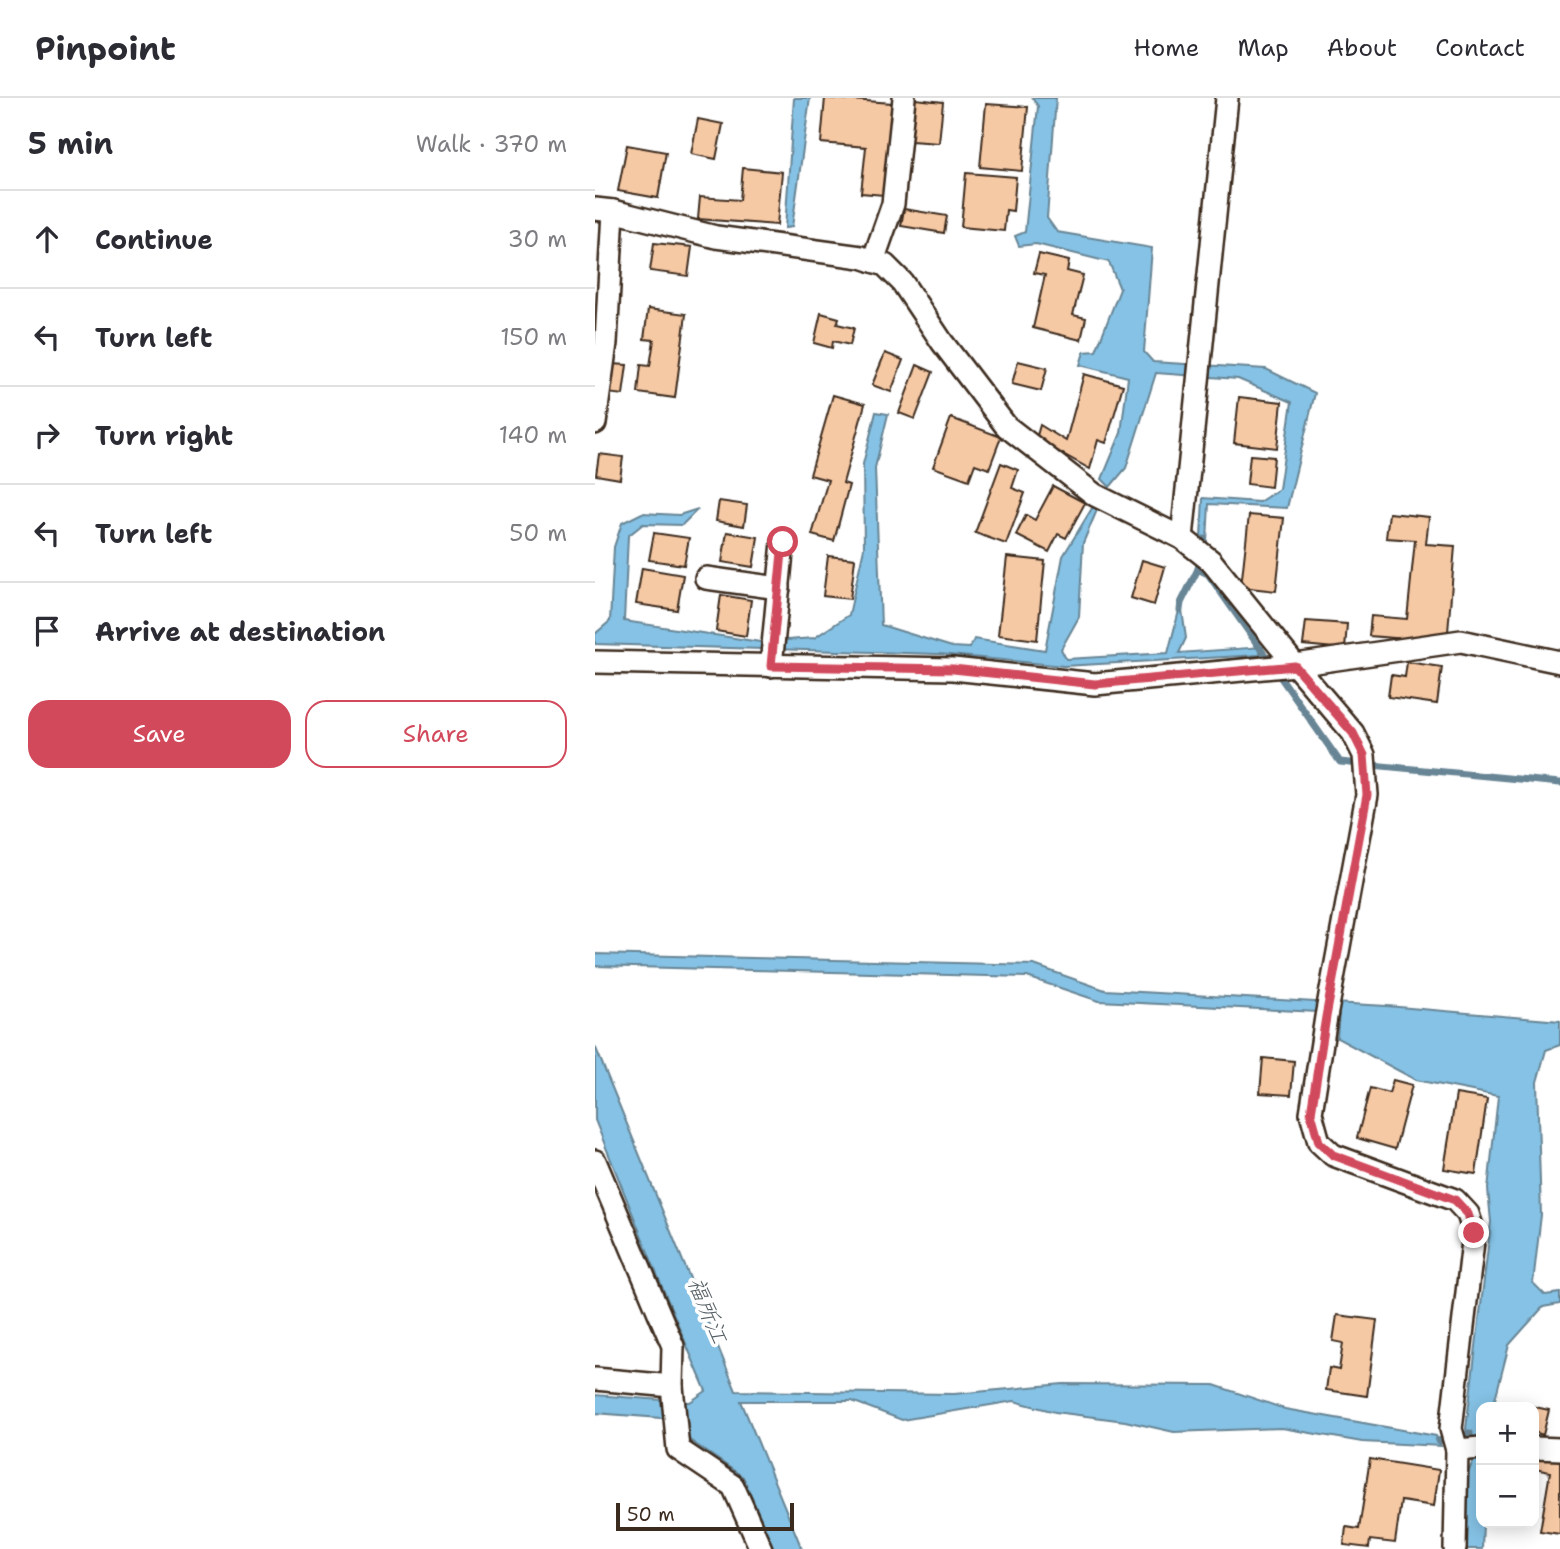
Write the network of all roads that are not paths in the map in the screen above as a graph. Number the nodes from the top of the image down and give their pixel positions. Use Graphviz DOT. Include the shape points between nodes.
graph roads {
  1 [pos="904,98"];
  2 [pos="1227,98"];
  3 [pos="604,210"];
  4 [pos="873,261"];
  5 [pos="595,423"];
  6 [pos="783,542"];
  7 [pos="1187,542"];
  8 [pos="706,578"];
  9 [pos="779,588"];
  10 [pos="771,661"];
  11 [pos="595,662"];
  12 [pos="1560,662"];
  13 [pos="1295,666"];
  14 [pos="595,1161"];
  15 [pos="595,1379"];
  16 [pos="673,1385"];
  17 [pos="1462,1443"];
  18 [pos="1539,1448"];
  19 [pos="1560,1449"];
  20 [pos="761,1549"];
  21 [pos="1455,1549"];
  1 -- 4 [label="street" via="893,204"];
  2 -- 7 [label="street"];
  3 -- 4 [label="street" via="716,237"];
  3 -- 5 [label="street" via="606,343"];
  4 -- 7 [label="street" via="885,265 902,282 1006,426 1095,495"];
  6 -- 9 [label="street"];
  7 -- 13 [label="street" via="1211,561"];
  8 -- 9 [label="street"];
  9 -- 10 [label="street"];
  10 -- 11 [label="street"];
  10 -- 13 [label="street" via="953,669 1095,684"];
  12 -- 13 [label="street" via="1461,641"];
  13 -- 17 [label="street" via="1353,733 1365,763 1367,795 1311,1113 1319,1142 1333,1155 1455,1200 1468,1214 1474,1233"];
  14 -- 16 [label="street" via="673,1346"];
  15 -- 16 [label="street"];
  16 -- 20 [label="street" via="678,1450 733,1486"];
  17 -- 21 [label="street"];
  18 -- 19 [label="street"];
}
